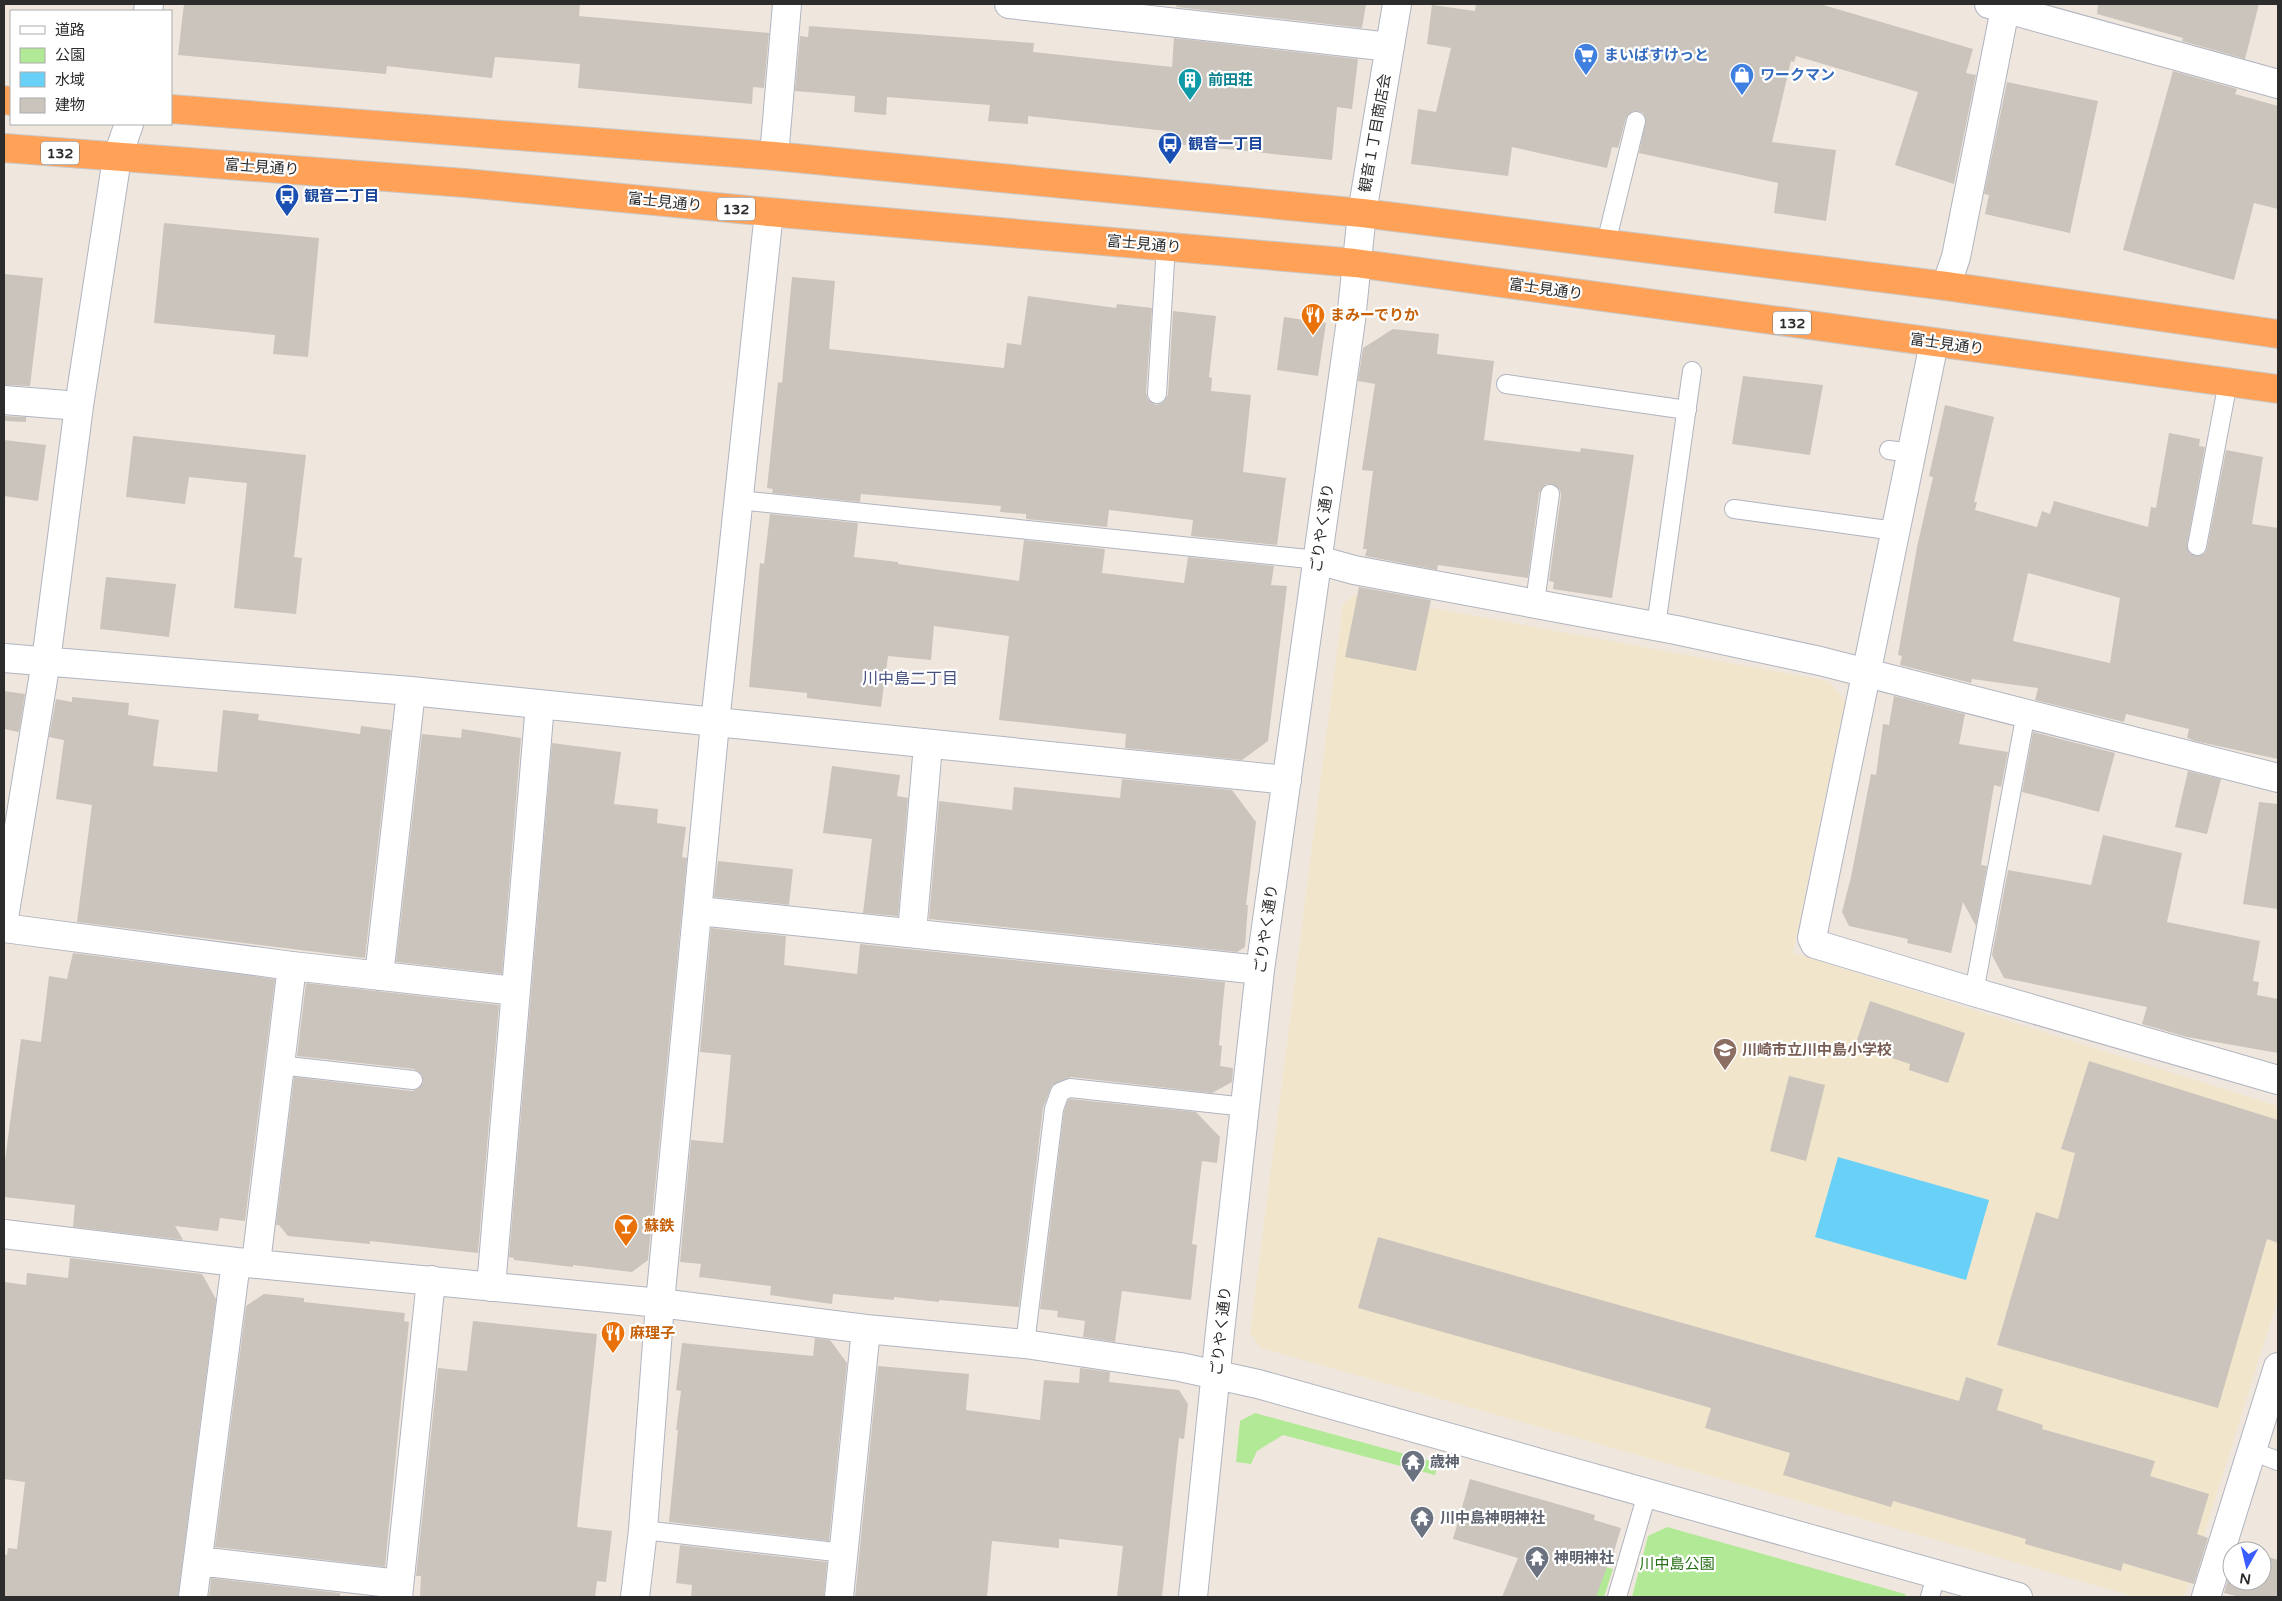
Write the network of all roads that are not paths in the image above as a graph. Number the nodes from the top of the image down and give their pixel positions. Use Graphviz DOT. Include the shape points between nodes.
graph roads {
  1 [pos="787,4"];
  2 [pos="1010,4"];
  3 [pos="1397,4"];
  4 [pos="2000,5"];
  5 [pos="1390,47"];
  6 [pos="2278,84"];
  7 [pos="172,109"];
  8 [pos="1636,121"];
  9 [pos="129,125"];
  10 [pos="4,148"];
  11 [pos="774,156"];
  12 [pos="117,158"];
  13 [pos="769,212"];
  14 [pos="1362,213"];
  15 [pos="1606,243"];
  16 [pos="1166,246"];
  17 [pos="1355,263"];
  18 [pos="1946,286"];
  19 [pos="2278,334"];
  20 [pos="1934,343"];
  21 [pos="1692,371"];
  22 [pos="2228,382"];
  23 [pos="1506,384"];
  24 [pos="2278,389"];
  25 [pos="1157,394"];
  26 [pos="4,400"];
  27 [pos="79,406"];
  28 [pos="1687,410"];
  29 [pos="1550,494"];
  30 [pos="739,500"];
  31 [pos="1734,509"];
  32 [pos="1895,531"];
  33 [pos="2197,546"];
  34 [pos="1318,560"];
  35 [pos="1535,602"];
  36 [pos="1656,626"];
  37 [pos="4,658"];
  38 [pos="46,661"];
  39 [pos="1866,672"];
  40 [pos="411,691"];
  41 [pos="540,704"];
  42 [pos="2026,713"];
  43 [pos="715,723"];
  44 [pos="928,745"];
  45 [pos="2278,778"];
  46 [pos="1286,780"];
  47 [pos="699,911"];
  48 [pos="4,918"];
  49 [pos="4,928"];
  50 [pos="912,933"];
  51 [pos="292,966"];
  52 [pos="1260,970"];
  53 [pos="379,976"];
  54 [pos="515,991"];
  55 [pos="1974,992"];
  56 [pos="279,1065"];
  57 [pos="413,1080"];
  58 [pos="2278,1080"];
  59 [pos="1246,1107"];
  60 [pos="4,1234"];
  61 [pos="246,1262"];
  62 [pos="431,1280"];
  63 [pos="491,1287"];
  64 [pos="660,1303"];
  65 [pos="866,1329"];
  66 [pos="1025,1344"];
  67 [pos="2278,1367"];
  68 [pos="1217,1374"];
  69 [pos="2252,1451"];
  70 [pos="2278,1461"];
  71 [pos="1647,1494"];
  72 [pos="643,1530"];
  73 [pos="844,1553"];
  74 [pos="198,1561"];
  75 [pos="1933,1586"];
  76 [pos="398,1590"];
  77 [pos="193,1597"];
  78 [pos="635,1597"];
  79 [pos="839,1597"];
  80 [pos="1193,1597"];
  81 [pos="1618,1597"];
  82 [pos="2018,1597"];
  83 [pos="2206,1597"];
  1 -- 11 [label="street"];
  2 -- 5 [label="street"];
  3 -- 5 [label="street, 観音１丁目商店会"];
  4 -- 6 [label="street"];
  4 -- 18 [label="street" via="1956,256"];
  5 -- 14 [label="street, 観音１丁目商店会"];
  7 -- 11 [label="highway"];
  8 -- 15 [label="lane"];
  9 -- 12 [label="street"];
  10 -- 12 [label="highway, 富士見通り / 132"];
  11 -- 14 [label="highway"];
  12 -- 13 [label="highway, 富士見通り / 132" via="465,183"];
  12 -- 27 [label="street"];
  13 -- 16 [label="highway, 富士見通り / 132"];
  13 -- 30 [label="street"];
  14 -- 15 [label="highway"];
  14 -- 17 [label="street, 観音１丁目商店会"];
  15 -- 18 [label="highway"];
  16 -- 17 [label="highway, 富士見通り / 132"];
  16 -- 25 [label="lane"];
  17 -- 20 [label="highway, 富士見通り / 132"];
  17 -- 34 [label="street, ごりやく通り" via="1351,320"];
  18 -- 19 [label="highway"];
  20 -- 22 [label="highway, 富士見通り / 132"];
  20 -- 32 [label="street" via="1900,451"];
  21 -- 28 [label="lane"];
  22 -- 24 [label="highway, 富士見通り / 132"];
  22 -- 33 [label="lane"];
  23 -- 28 [label="lane"];
  26 -- 27 [label="street"];
  27 -- 38 [label="street"];
  28 -- 36 [label="lane"];
  29 -- 35 [label="lane"];
  30 -- 34 [label="lane"];
  30 -- 43 [label="street"];
  31 -- 32 [label="lane"];
  32 -- 39 [label="street"];
  34 -- 35 [label="street" via="1354,570"];
  34 -- 46 [label="street, ごりやく通り"];
  35 -- 36 [label="street"];
  36 -- 39 [label="street"];
  37 -- 38 [label="street"];
  38 -- 40 [label="street"];
  38 -- 48 [label="street"];
  39 -- 42 [label="street"];
  39 -- 55 [label="street" via="1812,938 1815,944"];
  40 -- 41 [label="street"];
  40 -- 53 [label="street"];
  41 -- 43 [label="street"];
  41 -- 54 [label="street"];
  42 -- 45 [label="street"];
  42 -- 55 [label="lane"];
  43 -- 44 [label="street"];
  43 -- 47 [label="street"];
  44 -- 46 [label="street"];
  44 -- 50 [label="street"];
  46 -- 52 [label="street, ごりやく通り"];
  47 -- 50 [label="street"];
  47 -- 64 [label="street"];
  49 -- 51 [label="street"];
  50 -- 52 [label="street"];
  51 -- 53 [label="street"];
  51 -- 56 [label="street"];
  52 -- 59 [label="street, ごりやく通り"];
  53 -- 54 [label="street"];
  54 -- 63 [label="street"];
  55 -- 58 [label="street"];
  56 -- 57 [label="lane"];
  56 -- 61 [label="street"];
  59 -- 66 [label="lane" via="1070,1088 1060,1092 1054,1109"];
  59 -- 68 [label="street, ごりやく通り"];
  60 -- 61 [label="street"];
  61 -- 62 [label="street"];
  61 -- 74 [label="street"];
  62 -- 63 [label="street"];
  62 -- 76 [label="street"];
  63 -- 64 [label="street"];
  64 -- 65 [label="street"];
  64 -- 72 [label="street"];
  65 -- 66 [label="street"];
  65 -- 73 [label="street"];
  66 -- 68 [label="street"];
  67 -- 69 [label="street"];
  68 -- 71 [label="street"];
  68 -- 80 [label="street, ごりやく通り"];
  69 -- 70 [label="lane"];
  69 -- 83 [label="street"];
  71 -- 75 [label="street"];
  71 -- 81 [label="lane"];
  72 -- 73 [label="lane"];
  72 -- 78 [label="street"];
  73 -- 79 [label="street"];
  74 -- 76 [label="street"];
  74 -- 77 [label="street"];
  75 -- 82 [label="street"];
}
